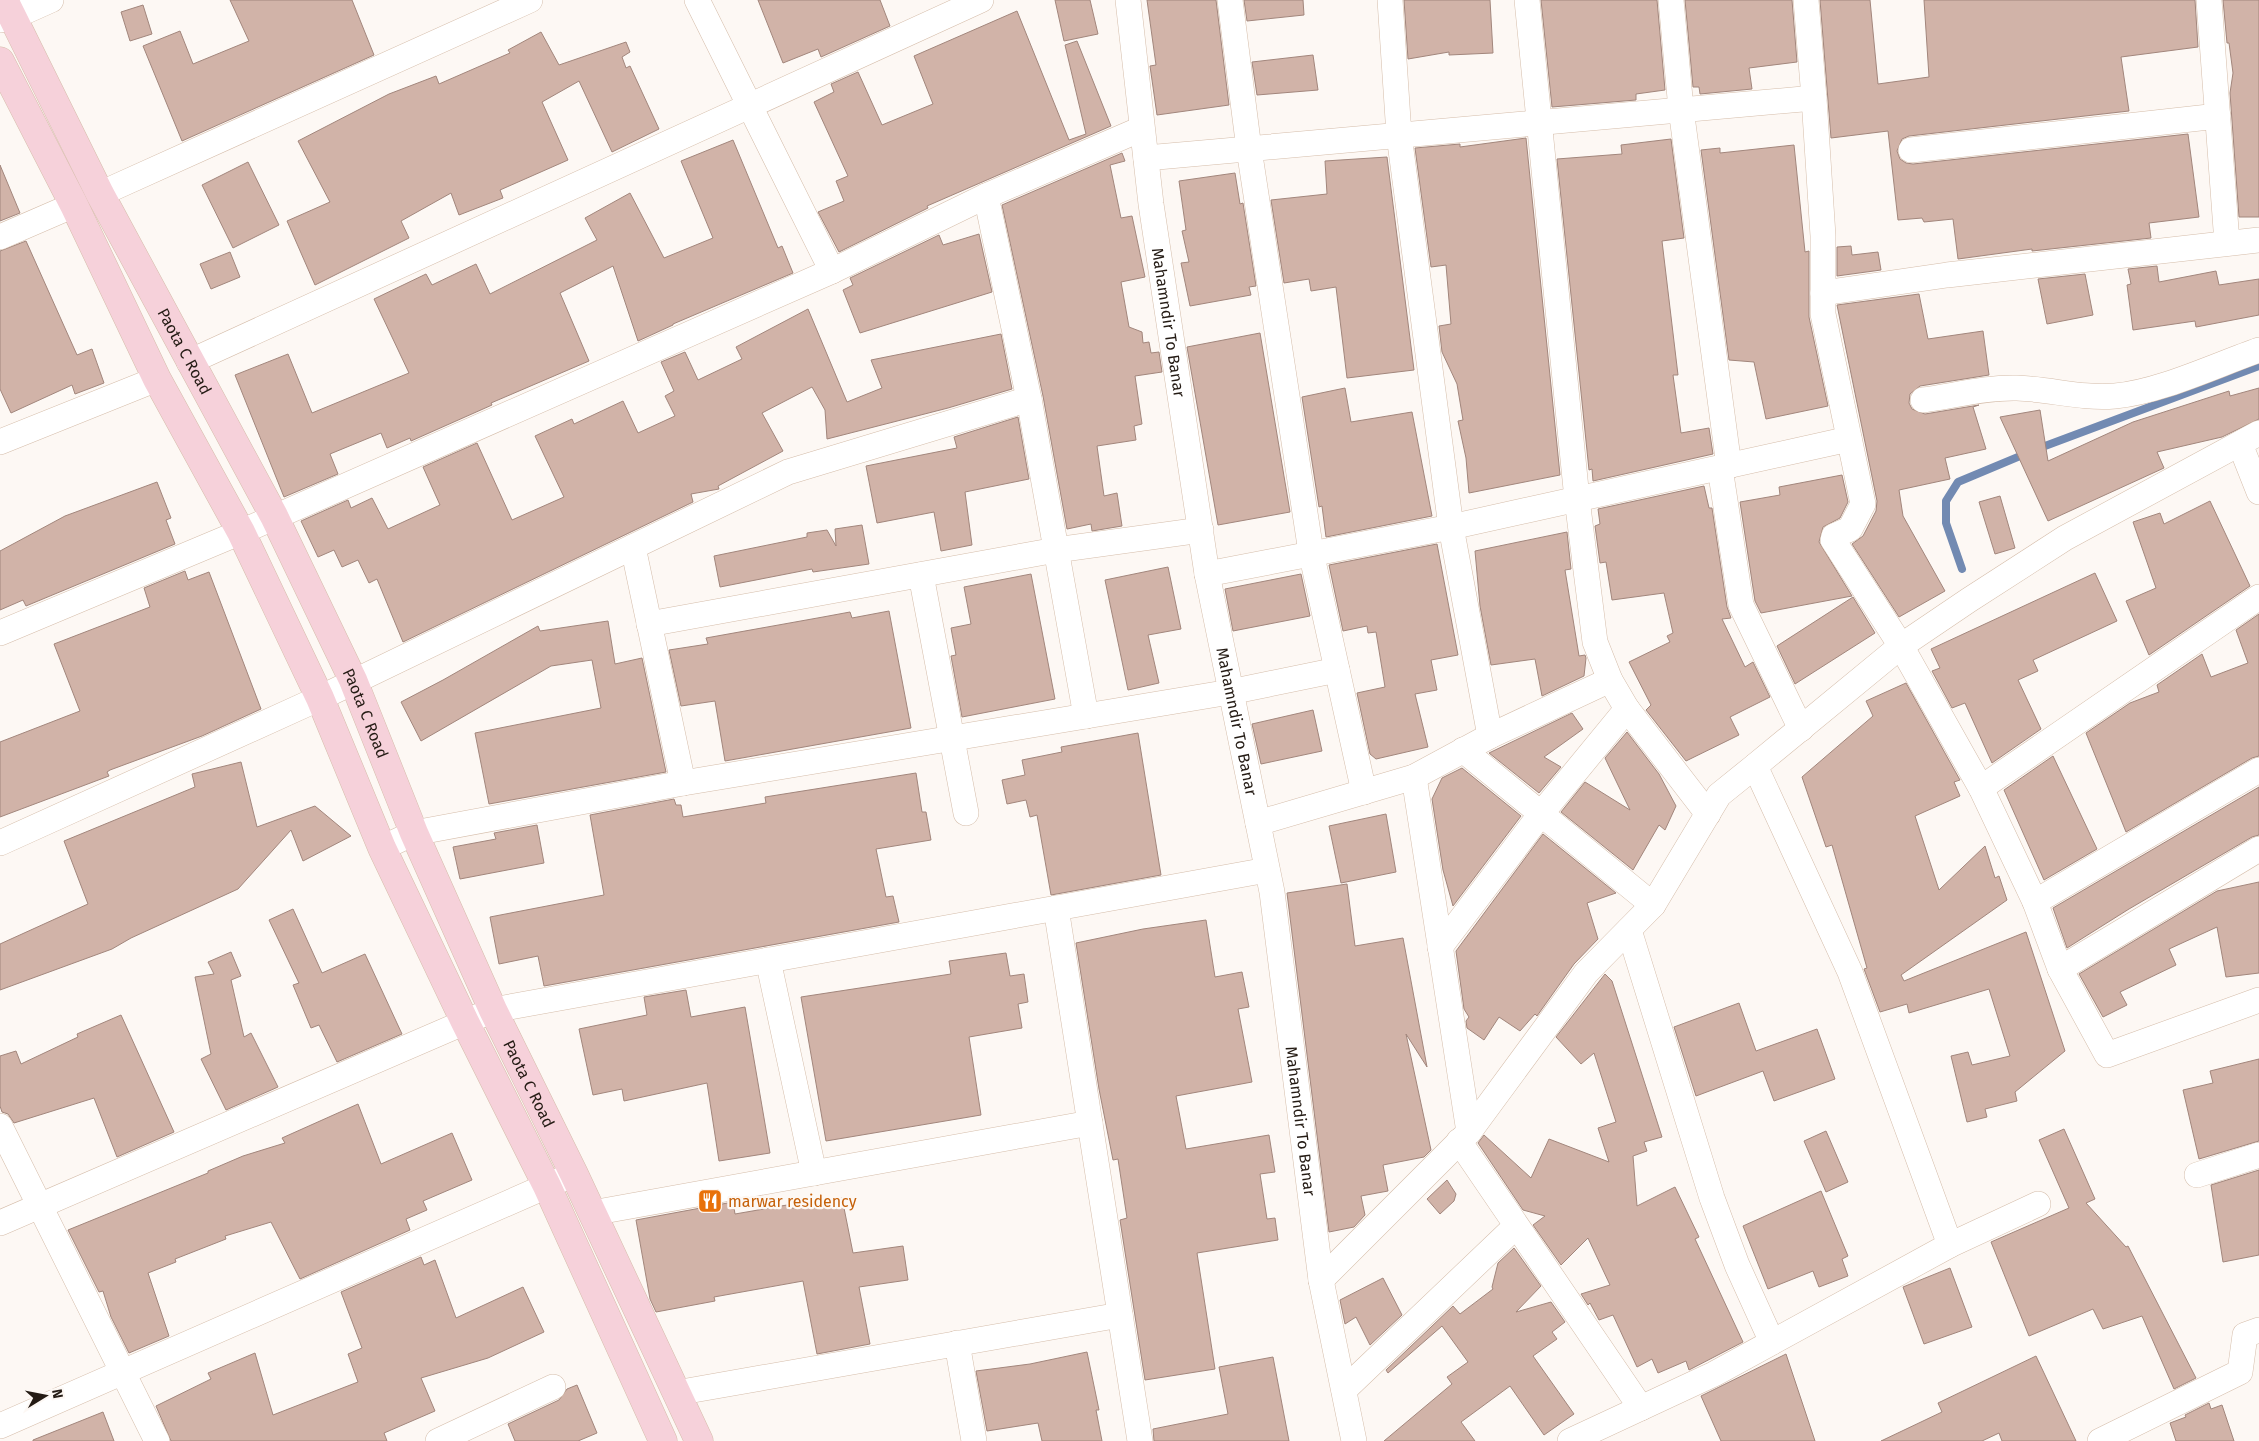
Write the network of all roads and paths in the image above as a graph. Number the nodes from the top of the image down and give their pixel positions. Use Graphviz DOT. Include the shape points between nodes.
graph roads {
  1 [pos="51,0"];
  2 [pos="530,0"];
  3 [pos="697,0"];
  4 [pos="981,0"];
  5 [pos="1128,0"];
  6 [pos="1230,0"];
  7 [pos="1390,0"];
  8 [pos="1527,0"];
  9 [pos="1671,0"];
  10 [pos="1806,0"];
  11 [pos="2209,0"];
  12 [pos="6,12"];
  13 [pos="0,61"];
  14 [pos="1814,98"];
  15 [pos="750,107"];
  16 [pos="1681,109"];
  17 [pos="2218,116"];
  18 [pos="1538,124"];
  19 [pos="1141,129"];
  20 [pos="1399,135"];
  21 [pos="1249,149"];
  22 [pos="1911,150"];
  23 [pos="1146,158"];
  24 [pos="100,194"];
  25 [pos="986,196"];
  26 [pos="74,205"];
  27 [pos="0,237"];
  28 [pos="2259,240"];
  29 [pos="2227,244"];
  30 [pos="832,271"];
  31 [pos="1823,293"];
  32 [pos="2259,350"];
  33 [pos="189,362"];
  34 [pos="157,379"];
  35 [pos="1030,400"];
  36 [pos="1923,400"];
  37 [pos="2250,438"];
  38 [pos="1849,439"];
  39 [pos="0,442"];
  40 [pos="1725,467"];
  41 [pos="2259,492"];
  42 [pos="1577,500"];
  43 [pos="274,516"];
  44 [pos="1451,527"];
  45 [pos="1201,530"];
  46 [pos="241,532"];
  47 [pos="633,547"];
  48 [pos="1056,550"];
  49 [pos="1311,552"];
  50 [pos="1207,574"];
  51 [pos="921,575"];
  52 [pos="2259,598"];
  53 [pos="649,624"];
  54 [pos="0,633"];
  55 [pos="1901,646"];
  56 [pos="1337,670"];
  57 [pos="352,680"];
  58 [pos="1610,680"];
  59 [pos="1230,692"];
  60 [pos="320,698"];
  61 [pos="1627,709"];
  62 [pos="1086,716"];
  63 [pos="1801,729"];
  64 [pos="1490,736"];
  65 [pos="953,738"];
  66 [pos="1463,750"];
  67 [pos="1755,766"];
  68 [pos="2259,770"];
  69 [pos="1414,777"];
  70 [pos="683,783"];
  71 [pos="1981,788"];
  72 [pos="1364,792"];
  73 [pos="966,813"];
  74 [pos="1708,814"];
  75 [pos="1540,815"];
  76 [pos="1258,823"];
  77 [pos="414,833"];
  78 [pos="0,843"];
  79 [pos="382,848"];
  80 [pos="2259,849"];
  81 [pos="1268,870"];
  82 [pos="2035,902"];
  83 [pos="1653,905"];
  84 [pos="1056,908"];
  85 [pos="1629,930"];
  86 [pos="1440,947"];
  87 [pos="768,960"];
  88 [pos="2060,969"];
  89 [pos="2259,1000"];
  90 [pos="493,1010"];
  91 [pos="465,1022"];
  92 [pos="1090,1123"];
  93 [pos="0,1126"];
  94 [pos="1464,1136"];
  95 [pos="2259,1155"];
  96 [pos="814,1173"];
  97 [pos="574,1174"];
  98 [pos="2197,1175"];
  99 [pos="547,1186"];
  100 [pos="2038,1204"];
  101 [pos="39,1205"];
  102 [pos="592,1213"];
  103 [pos="0,1222"];
  104 [pos="1516,1226"];
  105 [pos="1950,1245"];
  106 [pos="1321,1280"];
  107 [pos="1120,1315"];
  108 [pos="2259,1330"];
  109 [pos="1772,1342"];
  110 [pos="957,1343"];
  111 [pos="121,1373"];
  112 [pos="553,1387"];
  113 [pos="1344,1390"];
  114 [pos="676,1393"];
  115 [pos="1641,1408"];
  116 [pos="0,1426"];
  117 [pos="157,1441"];
  118 [pos="438,1441"];
  119 [pos="663,1441"];
  120 [pos="699,1441"];
  121 [pos="974,1441"];
  122 [pos="1140,1441"];
  123 [pos="1354,1441"];
  124 [pos="1570,1441"];
  125 [pos="2100,1441"];
  1 -- 12 [label="street"];
  2 -- 24 [label="street"];
  3 -- 15 [label="street"];
  4 -- 15 [label="street"];
  5 -- 19 [label="street, Mahamndir To Banar"];
  6 -- 21 [label="street"];
  7 -- 20 [label="street"];
  8 -- 18 [label="street"];
  9 -- 16 [label="street"];
  10 -- 14 [label="street"];
  11 -- 17 [label="street"];
  12 -- 24 [label="street, Paota C Road"];
  13 -- 26 [label="street"];
  14 -- 16 [label="street"];
  14 -- 31 [label="street" via="1823,236"];
  15 -- 30 [label="street"];
  15 -- 33 [label="street"];
  16 -- 18 [label="street"];
  16 -- 40 [label="street"];
  17 -- 22 [label="street"];
  17 -- 29 [label="street"];
  18 -- 20 [label="street"];
  18 -- 42 [label="street"];
  19 -- 23 [label="street, Mahamndir To Banar"];
  19 -- 25 [label="street"];
  20 -- 21 [label="street"];
  20 -- 44 [label="street"];
  21 -- 23 [label="street"];
  21 -- 49 [label="street"];
  23 -- 45 [label="street, Mahamndir To Banar"];
  24 -- 33 [label="street, Paota C Road"];
  25 -- 30 [label="street"];
  25 -- 35 [label="street"];
  26 -- 27 [label="street"];
  26 -- 34 [label="street"];
  28 -- 29 [label="street"];
  29 -- 31 [label="street" via="1947,275"];
  30 -- 43 [label="street"];
  31 -- 38 [label="street" via="1823,314"];
  32 -- 36 [label="street" via="2169,382 2114,396 2088,397 2014,388"];
  33 -- 43 [label="street, Paota C Road"];
  34 -- 39 [label="street"];
  34 -- 46 [label="street"];
  35 -- 47 [label="street" via="788,472"];
  35 -- 48 [label="street"];
  37 -- 41 [label="street"];
  37 -- 55 [label="street" via="2065,538"];
  38 -- 40 [label="street"];
  38 -- 55 [label="street" via="1863,504 1850,529 1834,536 1833,540"];
  40 -- 42 [label="street"];
  40 -- 63 [label="street" via="1742,605"];
  42 -- 44 [label="street"];
  42 -- 58 [label="street" via="1590,616"];
  43 -- 46 [label="street"];
  43 -- 57 [label="street, Paota C Road"];
  44 -- 49 [label="street"];
  44 -- 64 [label="street"];
  45 -- 48 [label="street"];
  45 -- 50 [label="street, Mahamndir To Banar"];
  46 -- 54 [label="street"];
  46 -- 60 [label="street"];
  47 -- 53 [label="street"];
  47 -- 57 [label="street"];
  48 -- 51 [label="street"];
  48 -- 62 [label="street"];
  49 -- 50 [label="street"];
  49 -- 56 [label="street"];
  50 -- 59 [label="street, Mahamndir To Banar"];
  51 -- 53 [label="street"];
  51 -- 65 [label="street"];
  52 -- 71 [label="street"];
  53 -- 70 [label="street"];
  55 -- 63 [label="street"];
  55 -- 71 [label="street"];
  56 -- 59 [label="street"];
  56 -- 72 [label="street"];
  57 -- 60 [label="street"];
  57 -- 77 [label="street, Paota C Road"];
  58 -- 61 [label="street"];
  58 -- 64 [label="street"];
  59 -- 62 [label="street"];
  59 -- 76 [label="street, Mahamndir To Banar"];
  60 -- 78 [label="street"];
  60 -- 79 [label="street"];
  61 -- 74 [label="street"];
  61 -- 75 [label="street"];
  62 -- 65 [label="street"];
  63 -- 67 [label="street"];
  64 -- 66 [label="street"];
  65 -- 70 [label="street"];
  65 -- 73 [label="street"];
  66 -- 69 [label="street"];
  66 -- 75 [label="street"];
  67 -- 74 [label="street" via="1719,795"];
  67 -- 105 [label="street" via="1850,972"];
  68 -- 82 [label="street"];
  69 -- 72 [label="street"];
  69 -- 86 [label="street"];
  70 -- 77 [label="street"];
  71 -- 82 [label="street"];
  72 -- 76 [label="street"];
  74 -- 83 [label="street"];
  75 -- 83 [label="street"];
  75 -- 86 [label="street"];
  76 -- 81 [label="street, Mahamndir To Banar"];
  77 -- 79 [label="street"];
  77 -- 90 [label="street, Paota C Road"];
  79 -- 91 [label="street"];
  80 -- 88 [label="street"];
  81 -- 84 [label="street"];
  81 -- 106 [label="street, Mahamndir To Banar"];
  82 -- 88 [label="street"];
  83 -- 85 [label="street"];
  84 -- 87 [label="street"];
  84 -- 92 [label="street"];
  85 -- 94 [label="street" via="1586,973"];
  85 -- 109 [label="street" via="1712,1198"];
  86 -- 94 [label="street"];
  87 -- 90 [label="street"];
  87 -- 96 [label="street"];
  88 -- 89 [label="street" via="2107,1055"];
  90 -- 91 [label="street"];
  90 -- 97 [label="street, Paota C Road"];
  91 -- 99 [label="street"];
  91 -- 101 [label="street"];
  92 -- 96 [label="street"];
  92 -- 107 [label="street"];
  93 -- 101 [label="street"];
  94 -- 104 [label="street"];
  94 -- 106 [label="street"];
  95 -- 98 [label="street"];
  96 -- 102 [label="street"];
  97 -- 99 [label="street"];
  97 -- 102 [label="street, Paota C Road"];
  99 -- 111 [label="street"];
  99 -- 119 [label="street"];
  100 -- 105 [label="street"];
  101 -- 103 [label="street"];
  101 -- 111 [label="street"];
  102 -- 114 [label="street, Paota C Road"];
  104 -- 113 [label="street"];
  104 -- 115 [label="street"];
  105 -- 109 [label="street"];
  106 -- 113 [label="street, Mahamndir To Banar"];
  107 -- 110 [label="street"];
  107 -- 122 [label="street"];
  108 -- 125 [label="street" via="2245,1335 2240,1372"];
  109 -- 115 [label="street"];
  110 -- 114 [label="street"];
  110 -- 121 [label="street"];
  111 -- 116 [label="street"];
  111 -- 117 [label="street"];
  112 -- 118 [label="street"];
  113 -- 123 [label="street, Mahamndir To Banar"];
  114 -- 120 [label="street, Paota C Road"];
  115 -- 124 [label="street"];
}
